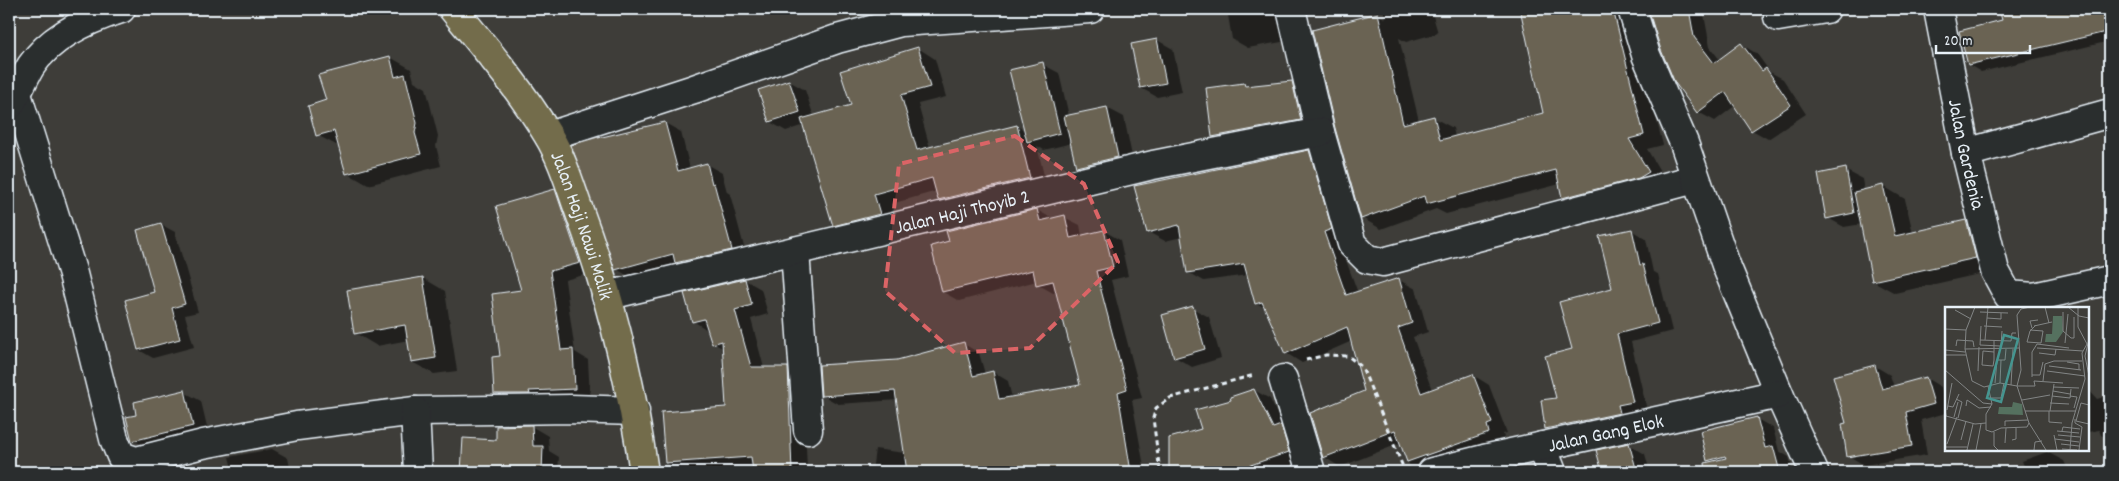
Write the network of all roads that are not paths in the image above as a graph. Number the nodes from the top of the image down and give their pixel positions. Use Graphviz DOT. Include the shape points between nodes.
graph roads {
  1 [pos="121,9"];
  2 [pos="453,9"];
  3 [pos="1090,9"];
  4 [pos="1291,9"];
  5 [pos="1632,9"];
  6 [pos="1826,9"];
  7 [pos="1938,9"];
  8 [pos="1778,17"];
  9 [pos="13,100"];
  10 [pos="2110,113"];
  11 [pos="1320,132"];
  12 [pos="549,136"];
  13 [pos="1966,153"];
  14 [pos="1695,179"];
  15 [pos="795,251"];
  16 [pos="2110,280"];
  17 [pos="606,296"];
  18 [pos="1283,379"];
  19 [pos="1779,394"];
  20 [pos="415,411"];
  21 [pos="635,411"];
  22 [pos="808,430"];
  23 [pos="1542,446"];
  24 [pos="161,464"];
  25 [pos="418,472"];
  26 [pos="644,472"];
  27 [pos="1312,472"];
  28 [pos="1432,472"];
  29 [pos="1552,472"];
  30 [pos="1814,472"];
  1 -- 9 [label="street" via="99,16 54,41 32,65"];
  2 -- 12 [label="main road, Jalan Haji Nawi Malik"];
  3 -- 12 [label="street" via="902,22 838,39"];
  4 -- 11 [label="street"];
  5 -- 14 [label="street" via="1646,55 1684,143"];
  6 -- 8 [label="street"];
  7 -- 13 [label="street, Jalan Gardenia"];
  9 -- 24 [label="street" via="73,274 114,440 121,456"];
  10 -- 13 [label="street"];
  11 -- 14 [label="street" via="1352,244 1367,259 1383,262"];
  11 -- 15 [label="street, Jalan Haji Thoyib 2" via="1153,165"];
  12 -- 17 [label="main road, Jalan Haji Nawi Malik" via="588,235"];
  13 -- 16 [label="street, Jalan Gardenia" via="1995,272 2008,295 2034,297"];
  14 -- 19 [label="street"];
  15 -- 17 [label="street, Jalan Haji Thoyib 2"];
  15 -- 22 [label="street"];
  17 -- 21 [label="main road, Jalan Haji Nawi Malik"];
  18 -- 27 [label="street"];
  19 -- 23 [label="street, Jalan Gang Elok"];
  19 -- 30 [label="street"];
  20 -- 21 [label="street"];
  20 -- 24 [label="street" via="297,426 203,444"];
  20 -- 25 [label="street"];
  21 -- 26 [label="main road, Jalan Haji Nawi Malik"];
  23 -- 28 [label="street, Jalan Gang Elok"];
  23 -- 29 [label="street"];
}
